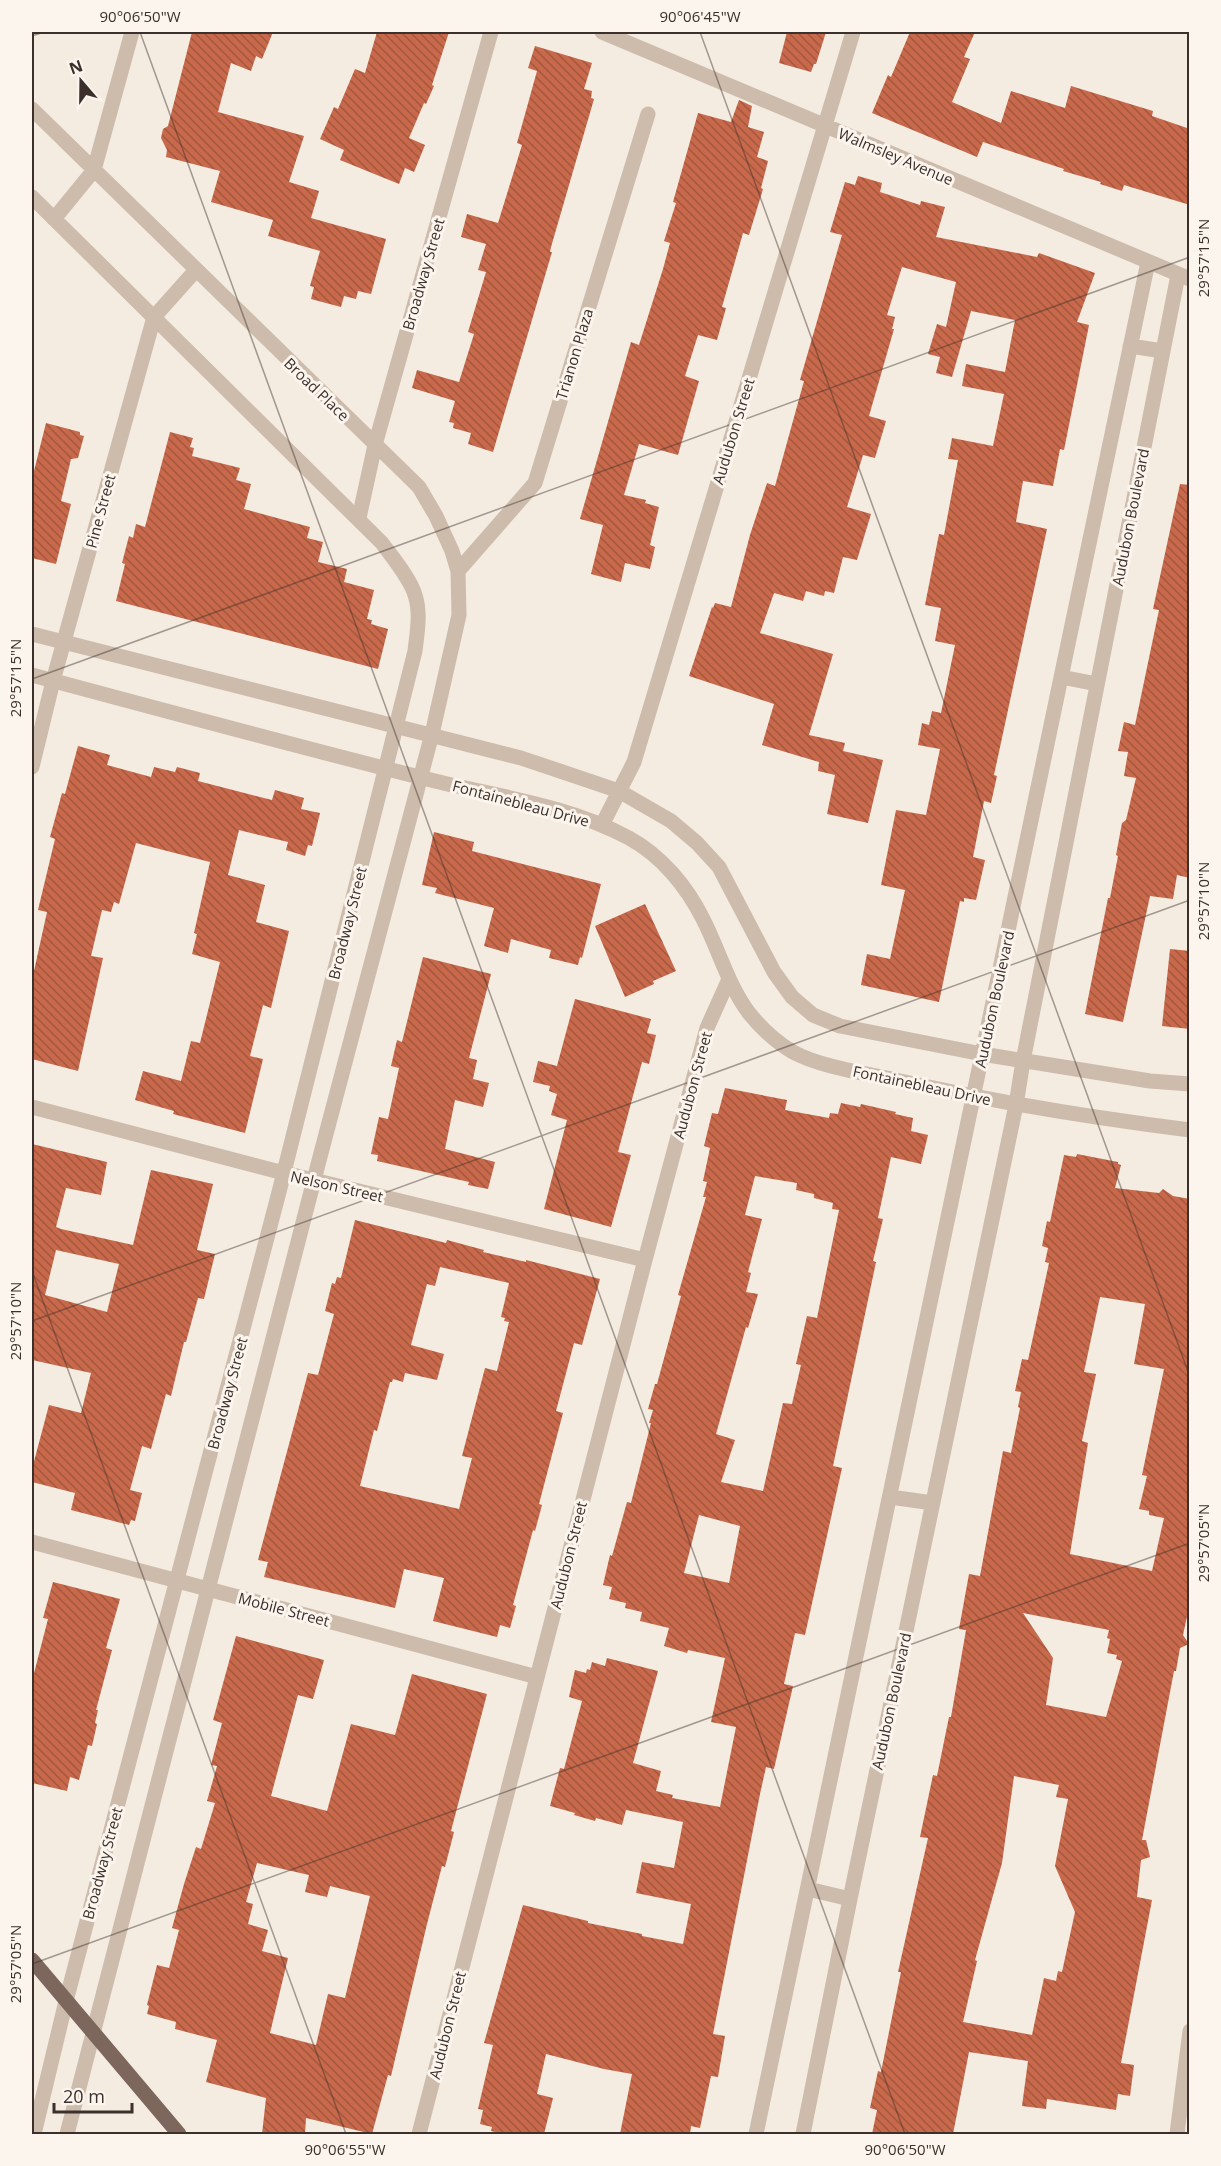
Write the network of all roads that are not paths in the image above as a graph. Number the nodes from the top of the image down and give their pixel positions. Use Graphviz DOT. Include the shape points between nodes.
graph roads {
  1 [pos="132,32"];
  2 [pos="491,32"];
  3 [pos="602,32"];
  4 [pos="853,32"];
  5 [pos="32,108"];
  6 [pos="648,114"];
  7 [pos="825,126"];
  8 [pos="93,170"];
  9 [pos="32,197"];
  10 [pos="54,219"];
  11 [pos="1148,262"];
  12 [pos="196,270"];
  13 [pos="1184,277"];
  14 [pos="154,317"];
  15 [pos="1130,346"];
  16 [pos="1163,351"];
  17 [pos="375,445"];
  18 [pos="359,518"];
  19 [pos="458,571"];
  20 [pos="32,634"];
  21 [pos="64,642"];
  22 [pos="32,675"];
  23 [pos="1061,677"];
  24 [pos="53,681"];
  25 [pos="1097,684"];
  26 [pos="396,725"];
  27 [pos="432,734"];
  28 [pos="32,767"];
  29 [pos="386,768"];
  30 [pos="420,777"];
  31 [pos="619,791"];
  32 [pos="602,825"];
  33 [pos="729,979"];
  34 [pos="982,1054"];
  35 [pos="1023,1061"];
  36 [pos="1190,1084"];
  37 [pos="975,1097"];
  38 [pos="1016,1105"];
  39 [pos="32,1107"];
  40 [pos="1190,1130"];
  41 [pos="284,1173"];
  42 [pos="314,1180"];
  43 [pos="645,1260"];
  44 [pos="891,1497"];
  45 [pos="933,1503"];
  46 [pos="32,1542"];
  47 [pos="177,1581"];
  48 [pos="209,1589"];
  49 [pos="537,1677"];
  50 [pos="808,1889"];
  51 [pos="850,1899"];
  52 [pos="32,1960"];
  53 [pos="66,2001"];
  54 [pos="1190,2031"];
  55 [pos="93,2034"];
  56 [pos="1181,2130"];
  57 [pos="34,2134"];
  58 [pos="67,2134"];
  59 [pos="179,2134"];
  60 [pos="419,2134"];
  61 [pos="756,2134"];
  62 [pos="803,2134"];
  1 -- 8 [label="street"];
  2 -- 17 [label="street, Broadway Street"];
  3 -- 7 [label="street, Walmsley Avenue"];
  4 -- 7 [label="street, Audubon Street"];
  5 -- 8 [label="street, Broad Place"];
  6 -- 19 [label="street, Trianon Plaza" via="535,483"];
  7 -- 11 [label="street, Walmsley Avenue"];
  7 -- 31 [label="street, Audubon Street" via="634,762"];
  8 -- 10 [label="street"];
  8 -- 12 [label="street, Broad Place"];
  9 -- 10 [label="street"];
  10 -- 14 [label="street"];
  11 -- 13 [label="street, Walmsley Avenue"];
  11 -- 15 [label="street, Audubon Boulevard"];
  12 -- 14 [label="street, Pine Street"];
  12 -- 17 [label="street, Broad Place"];
  13 -- 16 [label="street, Audubon Boulevard"];
  14 -- 18 [label="street"];
  14 -- 21 [label="street, Pine Street"];
  15 -- 16 [label="street"];
  15 -- 23 [label="street, Audubon Boulevard"];
  16 -- 25 [label="street, Audubon Boulevard"];
  17 -- 18 [label="street, Broadway Street"];
  17 -- 19 [label="street, Broad Place" via="420,488"];
  18 -- 26 [label="street, Broadway Street" via="398,564 415,594 416,651"];
  19 -- 27 [label="street, Broad Place" via="459,615"];
  20 -- 21 [label="street"];
  21 -- 24 [label="street, Pine Street"];
  21 -- 26 [label="street"];
  22 -- 24 [label="street, Fontainebleau Drive"];
  23 -- 25 [label="street"];
  23 -- 34 [label="street, Audubon Boulevard"];
  24 -- 28 [label="street, Pine Street"];
  24 -- 29 [label="street, Fontainebleau Drive"];
  25 -- 35 [label="street, Audubon Boulevard"];
  26 -- 27 [label="street"];
  26 -- 29 [label="street, Broadway Street"];
  27 -- 30 [label="street, Broadway Street"];
  27 -- 31 [label="street"];
  29 -- 30 [label="street, Fontainebleau Drive"];
  29 -- 41 [label="street, Broadway Street"];
  30 -- 32 [label="street, Fontainebleau Drive"];
  30 -- 42 [label="street, Broadway Street"];
  31 -- 32 [label="street, Audubon Street"];
  31 -- 34 [label="street" via="671,821 719,867 774,972 792,997 813,1015 840,1026"];
  32 -- 33 [label="street, Fontainebleau Drive" via="661,861 680,883 702,918"];
  33 -- 37 [label="street, Fontainebleau Drive" via="765,1031 796,1053 848,1069"];
  33 -- 43 [label="street, Audubon Street" via="707,1028"];
  34 -- 35 [label="street"];
  34 -- 37 [label="street, Audubon Boulevard"];
  35 -- 36 [label="street"];
  35 -- 38 [label="street, Audubon Boulevard"];
  37 -- 38 [label="street, Fontainebleau Drive"];
  37 -- 44 [label="street, Audubon Boulevard"];
  38 -- 40 [label="street, Fontainebleau Drive"];
  38 -- 45 [label="street, Audubon Boulevard"];
  39 -- 41 [label="street, Nelson Street"];
  41 -- 42 [label="street, Nelson Street"];
  41 -- 47 [label="street, Broadway Street"];
  42 -- 43 [label="street, Nelson Street"];
  42 -- 48 [label="street, Broadway Street"];
  43 -- 49 [label="street, Audubon Street"];
  44 -- 45 [label="street"];
  44 -- 50 [label="street, Audubon Boulevard"];
  45 -- 51 [label="street, Audubon Boulevard"];
  46 -- 47 [label="street, Mobile Street"];
  47 -- 48 [label="street, Mobile Street"];
  47 -- 53 [label="street, Broadway Street"];
  48 -- 49 [label="street, Mobile Street"];
  48 -- 55 [label="street, Broadway Street"];
  49 -- 60 [label="street, Audubon Street"];
  50 -- 51 [label="street"];
  50 -- 61 [label="street, Audubon Boulevard"];
  51 -- 62 [label="street, Audubon Boulevard"];
  52 -- 53 [label="main road"];
  53 -- 55 [label="main road"];
  53 -- 57 [label="street, Broadway Street"];
  54 -- 56 [label="street"];
  55 -- 58 [label="street, Broadway Street"];
  55 -- 59 [label="main road"];
}
